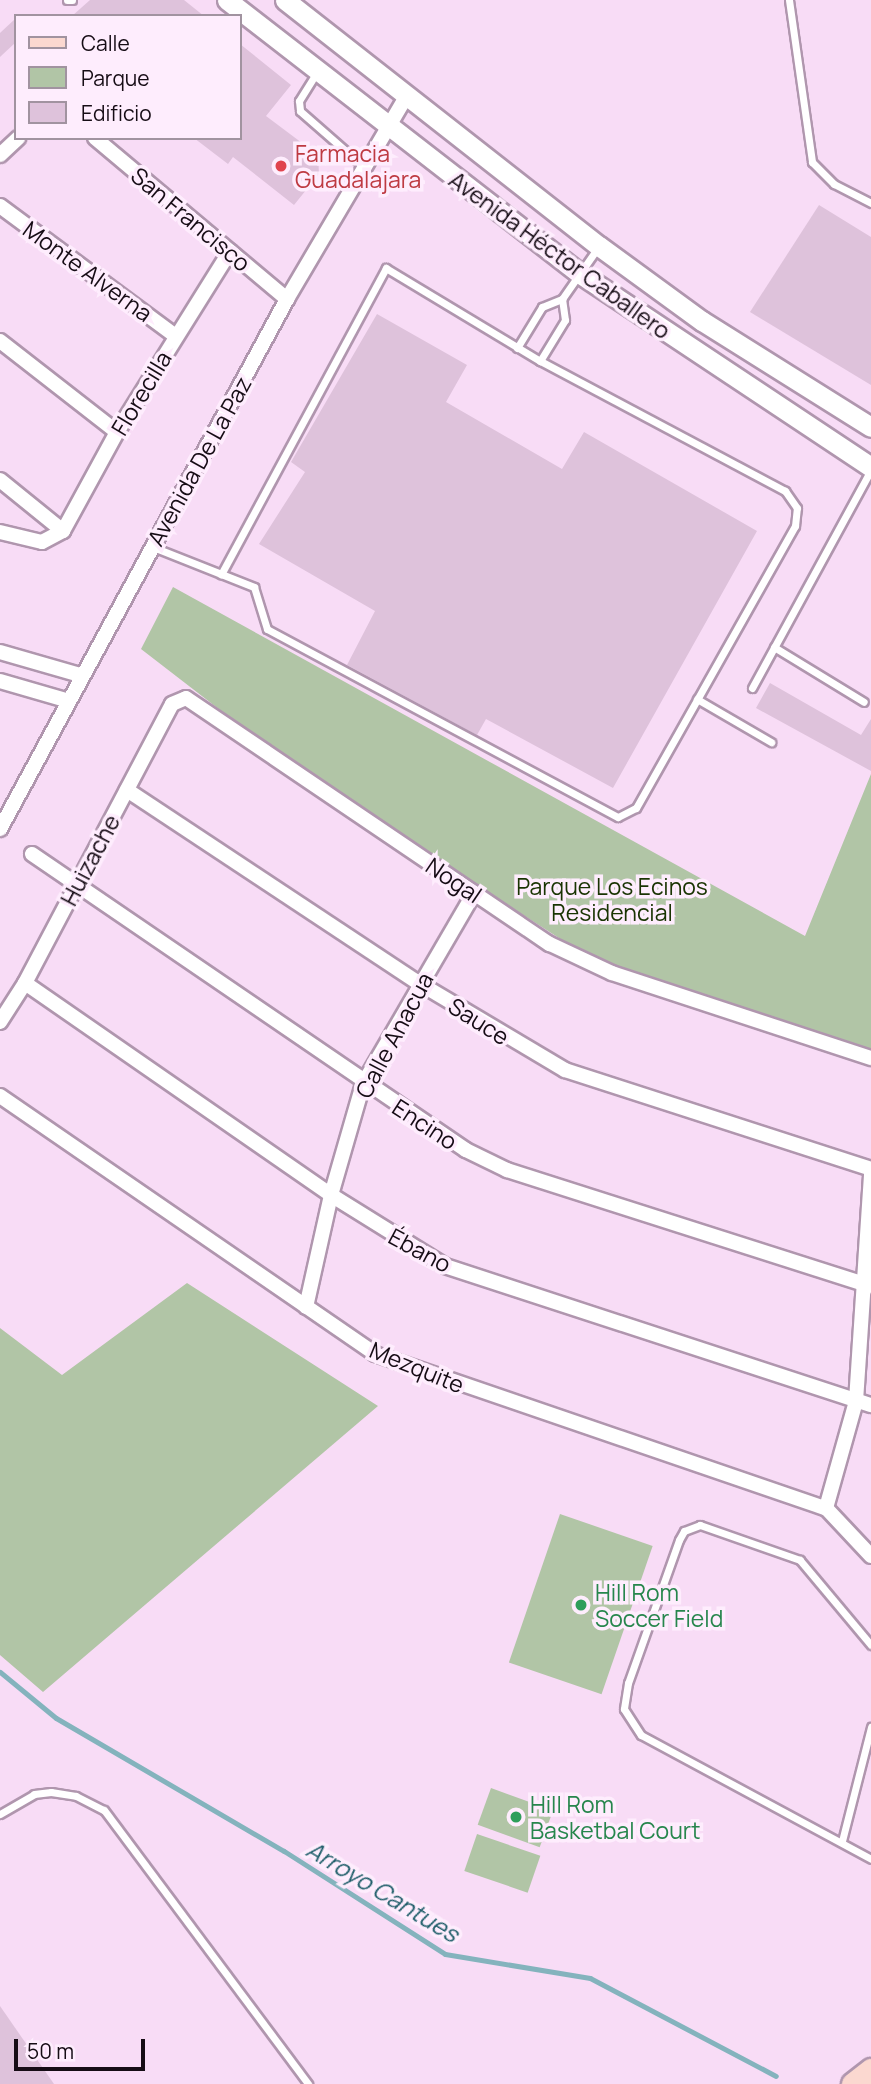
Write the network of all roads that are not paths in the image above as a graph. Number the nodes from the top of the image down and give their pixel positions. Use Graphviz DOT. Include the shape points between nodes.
graph roads {
  1 [pos="227,0"];
  2 [pos="285,0"];
  3 [pos="789,0"];
  4 [pos="318,72"];
  5 [pos="406,97"];
  6 [pos="389,128"];
  7 [pos="16,140"];
  8 [pos="97,140"];
  9 [pos="0,156"];
  10 [pos="365,168"];
  11 [pos="871,203"];
  12 [pos="0,206"];
  13 [pos="600,246"];
  14 [pos="230,251"];
  15 [pos="579,273"];
  16 [pos="287,299"];
  17 [pos="562,299"];
  18 [pos="176,335"];
  19 [pos="0,341"];
  20 [pos="517,348"];
  21 [pos="540,361"];
  22 [pos="871,427"];
  23 [pos="117,432"];
  24 [pos="871,468"];
  25 [pos="0,480"];
  26 [pos="0,532"];
  27 [pos="60,534"];
  28 [pos="152,547"];
  29 [pos="221,574"];
  30 [pos="774,648"];
  31 [pos="0,653"];
  32 [pos="83,676"];
  33 [pos="0,681"];
  34 [pos="752,688"];
  35 [pos="180,699"];
  36 [pos="697,699"];
  37 [pos="69,701"];
  38 [pos="864,702"];
  39 [pos="771,742"];
  40 [pos="127,790"];
  41 [pos="0,829"];
  42 [pos="32,854"];
  43 [pos="77,885"];
  44 [pos="474,894"];
  45 [pos="25,983"];
  46 [pos="419,983"];
  47 [pos="0,1022"];
  48 [pos="871,1058"];
  49 [pos="363,1084"];
  50 [pos="0,1096"];
  51 [pos="871,1171"];
  52 [pos="331,1195"];
  53 [pos="869,1286"];
  54 [pos="306,1307"];
  55 [pos="856,1401"];
  56 [pos="871,1405"];
  57 [pos="826,1508"];
  58 [pos="871,1556"];
  59 [pos="871,1645"];
  60 [pos="871,1727"];
  61 [pos="0,1814"];
  62 [pos="842,1841"];
  63 [pos="871,1859"];
  64 [pos="871,2070"];
  65 [pos="308,2084"];
  66 [pos="853,2084"];
  1 -- 4 [label="main road, Avenida Héctor Caballero"];
  2 -- 5 [label="main road, Avenida Héctor Caballero"];
  3 -- 11 [label="lane" via="812,162 834,184"];
  4 -- 6 [label="main road, Avenida Héctor Caballero"];
  4 -- 10 [label="lane" via="299,101 300,111"];
  5 -- 6 [label="street, Avenida De La Paz"];
  5 -- 13 [label="main road, Avenida Héctor Caballero"];
  6 -- 10 [label="street, Avenida De La Paz"];
  6 -- 15 [label="main road, Avenida Héctor Caballero"];
  7 -- 9 [label="street"];
  8 -- 14 [label="street, San Francisco"];
  10 -- 16 [label="street, Avenida De La Paz"];
  12 -- 18 [label="street, Monte Alverna"];
  13 -- 15 [label="lane"];
  13 -- 22 [label="main road, Avenida Héctor Caballero" via="702,321"];
  14 -- 16 [label="street, San Francisco"];
  14 -- 18 [label="street, Florecilla"];
  15 -- 17 [label="lane"];
  15 -- 24 [label="main road, Avenida Héctor Caballero"];
  16 -- 28 [label="street, Avenida De La Paz"];
  17 -- 20 [label="lane" via="542,307"];
  17 -- 21 [label="lane" via="565,320"];
  18 -- 23 [label="street, Florecilla"];
  19 -- 23 [label="street"];
  20 -- 21 [label="lane"];
  20 -- 29 [label="lane" via="386,268"];
  21 -- 36 [label="lane" via="785,491 797,508 795,526"];
  23 -- 27 [label="street, Florecilla"];
  24 -- 30 [label="lane"];
  25 -- 27 [label="street"];
  26 -- 27 [label="street" via="42,542"];
  28 -- 29 [label="lane"];
  28 -- 32 [label="street, Avenida De La Paz"];
  29 -- 36 [label="lane" via="258,590 267,629 611,816 626,816 636,808"];
  30 -- 34 [label="lane"];
  30 -- 38 [label="lane"];
  31 -- 32 [label="street"];
  32 -- 37 [label="street, Avenida De La Paz"];
  33 -- 37 [label="street"];
  35 -- 40 [label="street, Huizache" via="172,704"];
  35 -- 44 [label="street, Nogal" via="192,700"];
  36 -- 39 [label="lane"];
  37 -- 41 [label="street, Avenida De La Paz"];
  40 -- 43 [label="street, Huizache"];
  40 -- 46 [label="street, Sauce"];
  42 -- 43 [label="street, Encino"];
  43 -- 45 [label="street, Huizache"];
  43 -- 49 [label="street, Encino"];
  44 -- 46 [label="street, Calle Anacua"];
  44 -- 48 [label="street, Nogal" via="550,944 612,973"];
  45 -- 47 [label="street, Huizache"];
  45 -- 52 [label="street, Ébano"];
  46 -- 49 [label="street, Calle Anacua"];
  46 -- 51 [label="street, Sauce" via="565,1070"];
  49 -- 52 [label="street, Calle Anacua"];
  49 -- 53 [label="street, Encino" via="466,1150 507,1170"];
  50 -- 54 [label="street, Mezquite"];
  51 -- 53 [label="street"];
  52 -- 54 [label="street, Calle Anacua"];
  52 -- 55 [label="street, Ébano" via="445,1266"];
  53 -- 55 [label="street"];
  54 -- 57 [label="street, Mezquite" via="397,1364"];
  55 -- 56 [label="street, Ébano"];
  55 -- 57 [label="street"];
  57 -- 58 [label="street, Mezquite"];
  59 -- 62 [label="lane" via="800,1560 700,1525 684,1531 679,1540 625,1695 627,1719 641,1735"];
  60 -- 62 [label="lane"];
  61 -- 65 [label="lane" via="34,1794 51,1792 76,1796 104,1810"];
  62 -- 63 [label="lane"];
  64 -- 66 [label="main road"];
}
